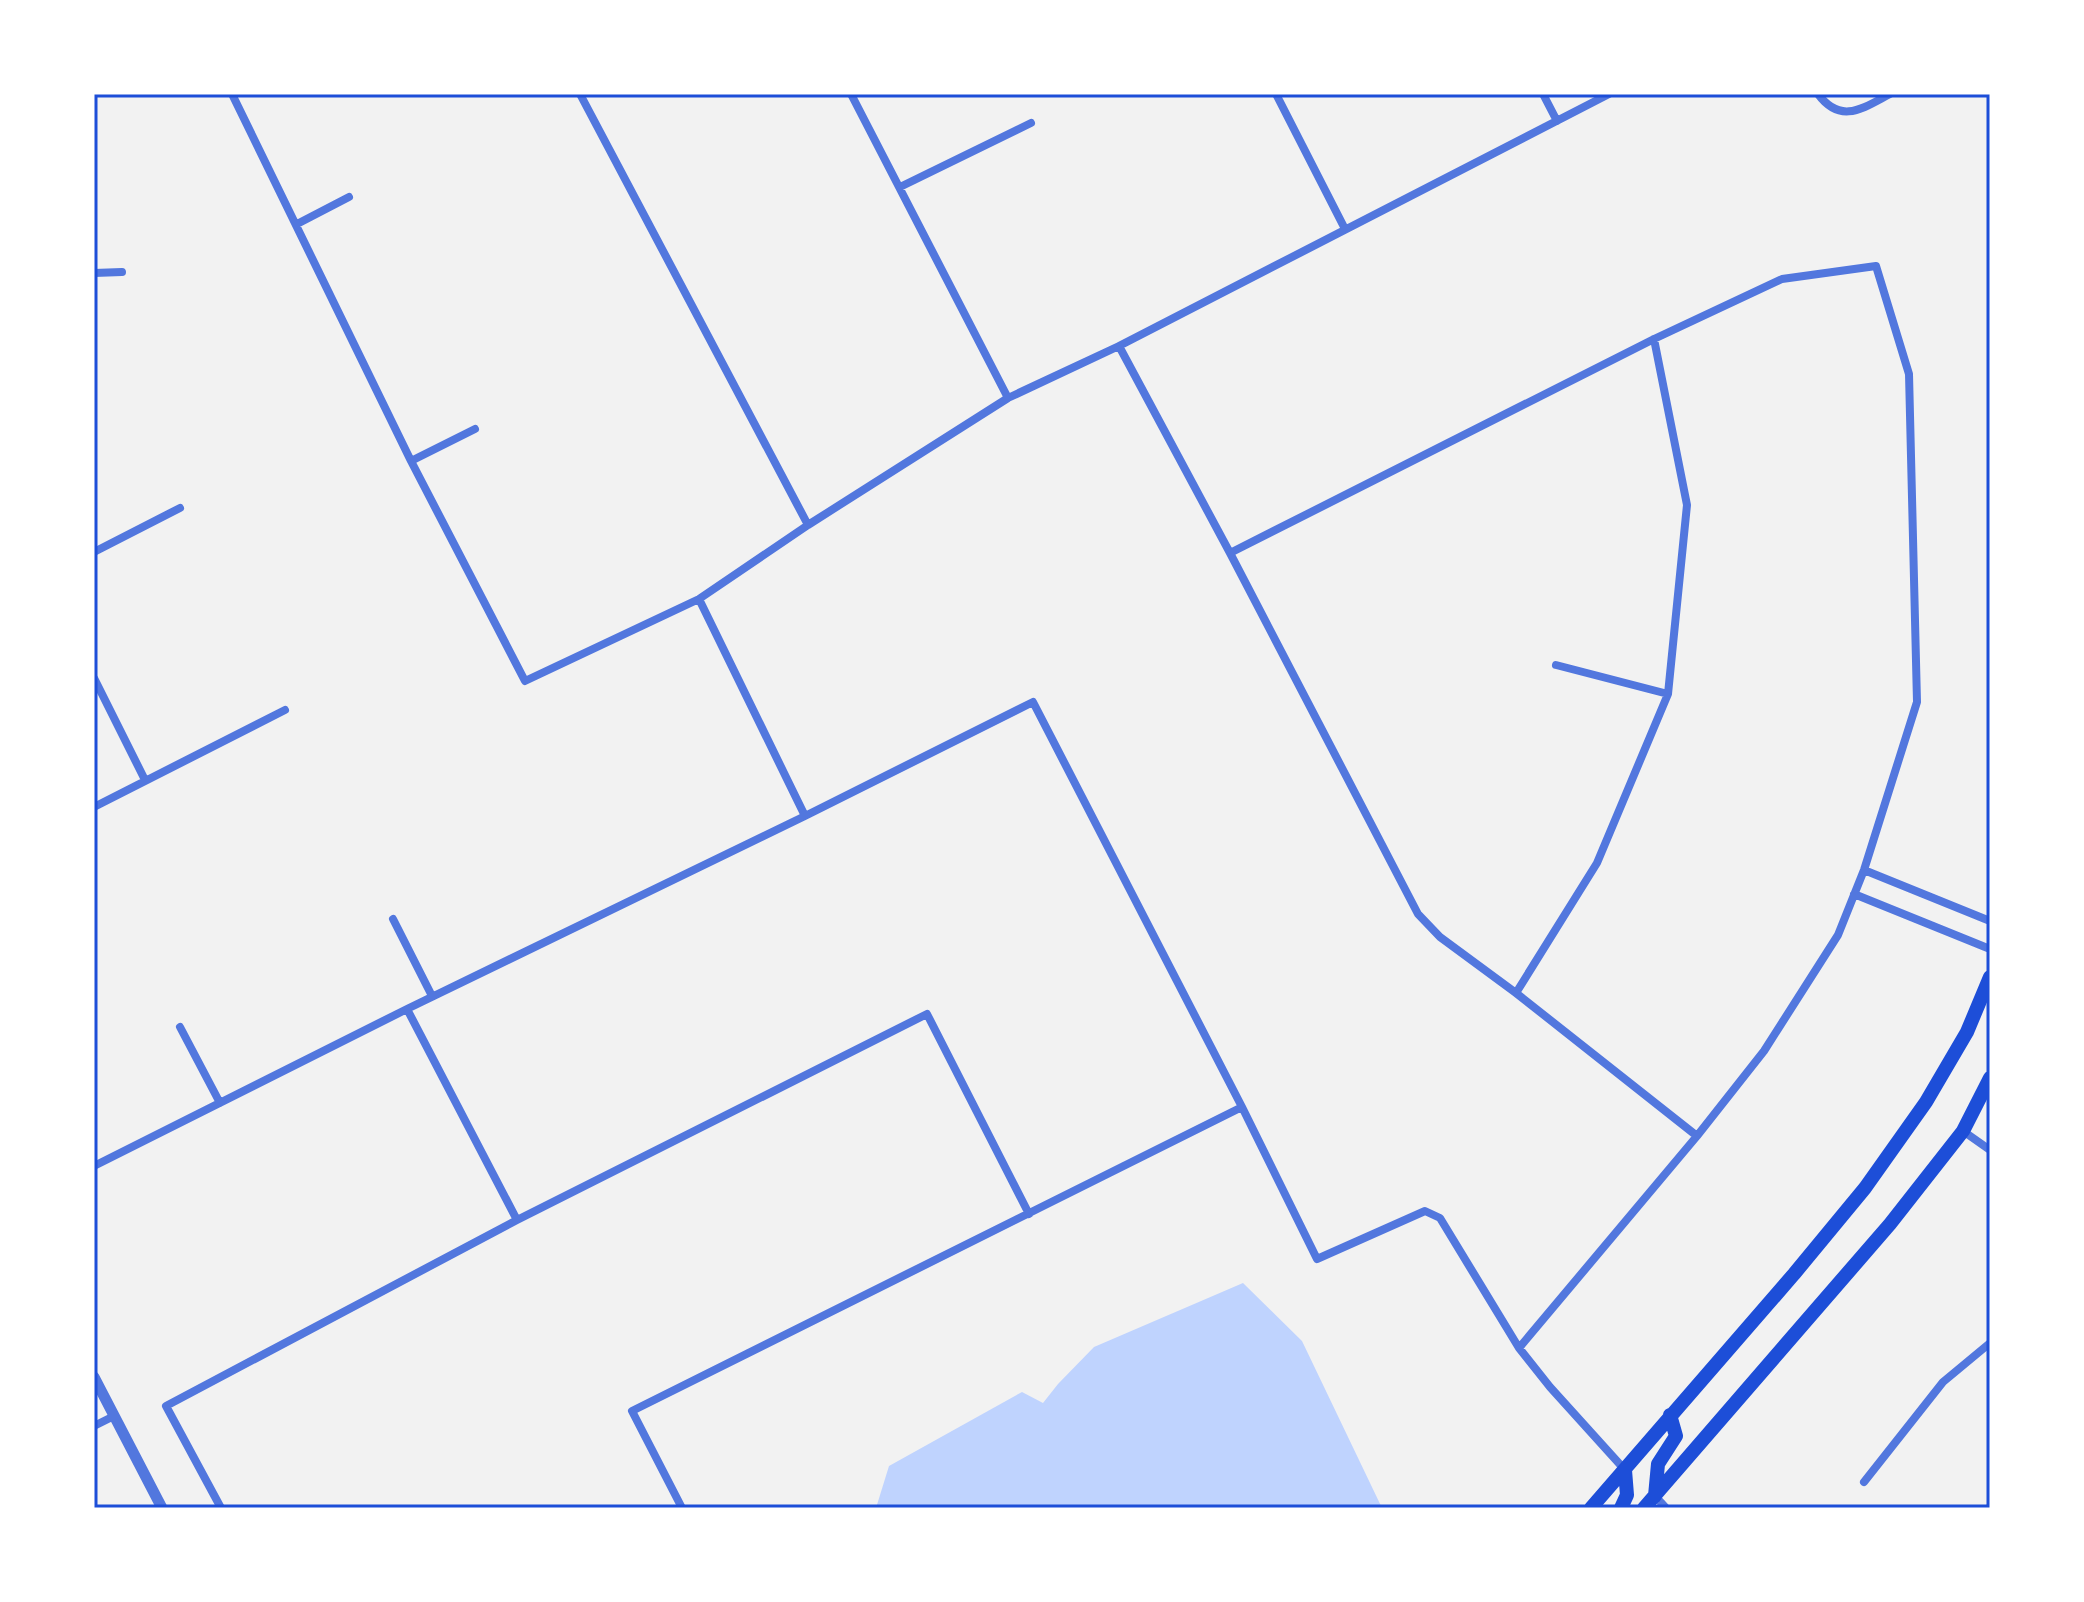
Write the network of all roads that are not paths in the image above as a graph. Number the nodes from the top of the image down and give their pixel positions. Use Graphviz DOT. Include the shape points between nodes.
graph roads {
  1 [pos="232,94"];
  2 [pos="580,94"];
  3 [pos="851,94"];
  4 [pos="1276,94"];
  5 [pos="1543,94"];
  6 [pos="1609,94"];
  7 [pos="1818,94"];
  8 [pos="1890,94"];
  9 [pos="1557,121"];
  10 [pos="1031,123"];
  11 [pos="900,187"];
  12 [pos="349,197"];
  13 [pos="297,224"];
  14 [pos="1345,229"];
  15 [pos="122,272"];
  16 [pos="94,273"];
  17 [pos="1654,339"];
  18 [pos="1119,346"];
  19 [pos="1008,398"];
  20 [pos="475,429"];
  21 [pos="411,461"];
  22 [pos="180,508"];
  23 [pos="808,525"];
  24 [pos="94,552"];
  25 [pos="1230,553"];
  26 [pos="699,599"];
  27 [pos="1556,665"];
  28 [pos="94,678"];
  29 [pos="1668,694"];
  30 [pos="285,710"];
  31 [pos="145,780"];
  32 [pos="94,807"];
  33 [pos="805,816"];
  34 [pos="1864,870"];
  35 [pos="1854,894"];
  36 [pos="393,919"];
  37 [pos="1990,921"];
  38 [pos="1990,949"];
  39 [pos="1990,977"];
  40 [pos="1516,993"];
  41 [pos="432,996"];
  42 [pos="407,1009"];
  43 [pos="180,1027"];
  44 [pos="1990,1078"];
  45 [pos="220,1103"];
  46 [pos="1242,1107"];
  47 [pos="1963,1131"];
  48 [pos="1697,1136"];
  49 [pos="1990,1150"];
  50 [pos="94,1166"];
  51 [pos="1029,1214"];
  52 [pos="517,1220"];
  53 [pos="1990,1343"];
  54 [pos="1519,1348"];
  55 [pos="94,1377"];
  56 [pos="1670,1415"];
  57 [pos="114,1416"];
  58 [pos="94,1426"];
  59 [pos="1625,1470"];
  60 [pos="1864,1482"];
  61 [pos="1655,1496"];
  62 [pos="162,1508"];
  63 [pos="221,1508"];
  64 [pos="682,1508"];
  65 [pos="1591,1508"];
  66 [pos="1621,1508"];
  67 [pos="1644,1508"];
  68 [pos="1666,1508"];
  1 -- 13 [label="street"];
  2 -- 23 [label="street"];
  3 -- 11 [label="street"];
  4 -- 14 [label="street"];
  5 -- 9 [label="street"];
  6 -- 9 [label="street"];
  7 -- 8 [label="street" via="1833,109 1847,112"];
  9 -- 14 [label="street"];
  10 -- 11 [label="street"];
  11 -- 19 [label="street"];
  12 -- 13 [label="street"];
  13 -- 21 [label="street"];
  14 -- 18 [label="street"];
  15 -- 16 [label="street"];
  17 -- 25 [label="street"];
  17 -- 29 [label="street" via="1687,505"];
  17 -- 34 [label="street" via="1782,279 1876,266 1909,374 1917,702"];
  18 -- 19 [label="street"];
  18 -- 25 [label="street"];
  19 -- 23 [label="street"];
  20 -- 21 [label="street"];
  21 -- 26 [label="street" via="525,681"];
  22 -- 24 [label="street"];
  23 -- 26 [label="street"];
  25 -- 40 [label="street" via="1418,914 1440,937"];
  26 -- 33 [label="street"];
  27 -- 29 [label="street"];
  28 -- 31 [label="street"];
  29 -- 40 [label="street" via="1597,863"];
  30 -- 31 [label="street"];
  31 -- 32 [label="street"];
  33 -- 41 [label="street"];
  33 -- 46 [label="street" via="1033,702"];
  34 -- 35 [label="street"];
  34 -- 37 [label="street"];
  35 -- 38 [label="street"];
  35 -- 48 [label="street" via="1838,935 1773,1038"];
  36 -- 41 [label="street"];
  39 -- 56 [label="main road" via="1967,1032 1926,1102 1865,1188"];
  40 -- 48 [label="street"];
  41 -- 42 [label="street"];
  42 -- 45 [label="street"];
  42 -- 52 [label="street"];
  43 -- 45 [label="street"];
  44 -- 47 [label="main road"];
  45 -- 50 [label="street"];
  46 -- 51 [label="street"];
  46 -- 54 [label="street" via="1317,1259 1425,1211 1440,1218"];
  47 -- 49 [label="street"];
  47 -- 61 [label="main road" via="1890,1224"];
  48 -- 54 [label="street"];
  51 -- 52 [label="street" via="927,1014"];
  51 -- 64 [label="street" via="632,1411"];
  52 -- 63 [label="street" via="166,1406"];
  53 -- 60 [label="street" via="1943,1382"];
  54 -- 59 [label="street"];
  55 -- 57 [label="street"];
  56 -- 59 [label="main road"];
  56 -- 61 [label="main road" via="1676,1436 1658,1464"];
  57 -- 58 [label="street"];
  57 -- 62 [label="street"];
  59 -- 65 [label="main road"];
  59 -- 66 [label="main road" via="1627,1495"];
  61 -- 67 [label="main road"];
  61 -- 68 [label="street"];
}
